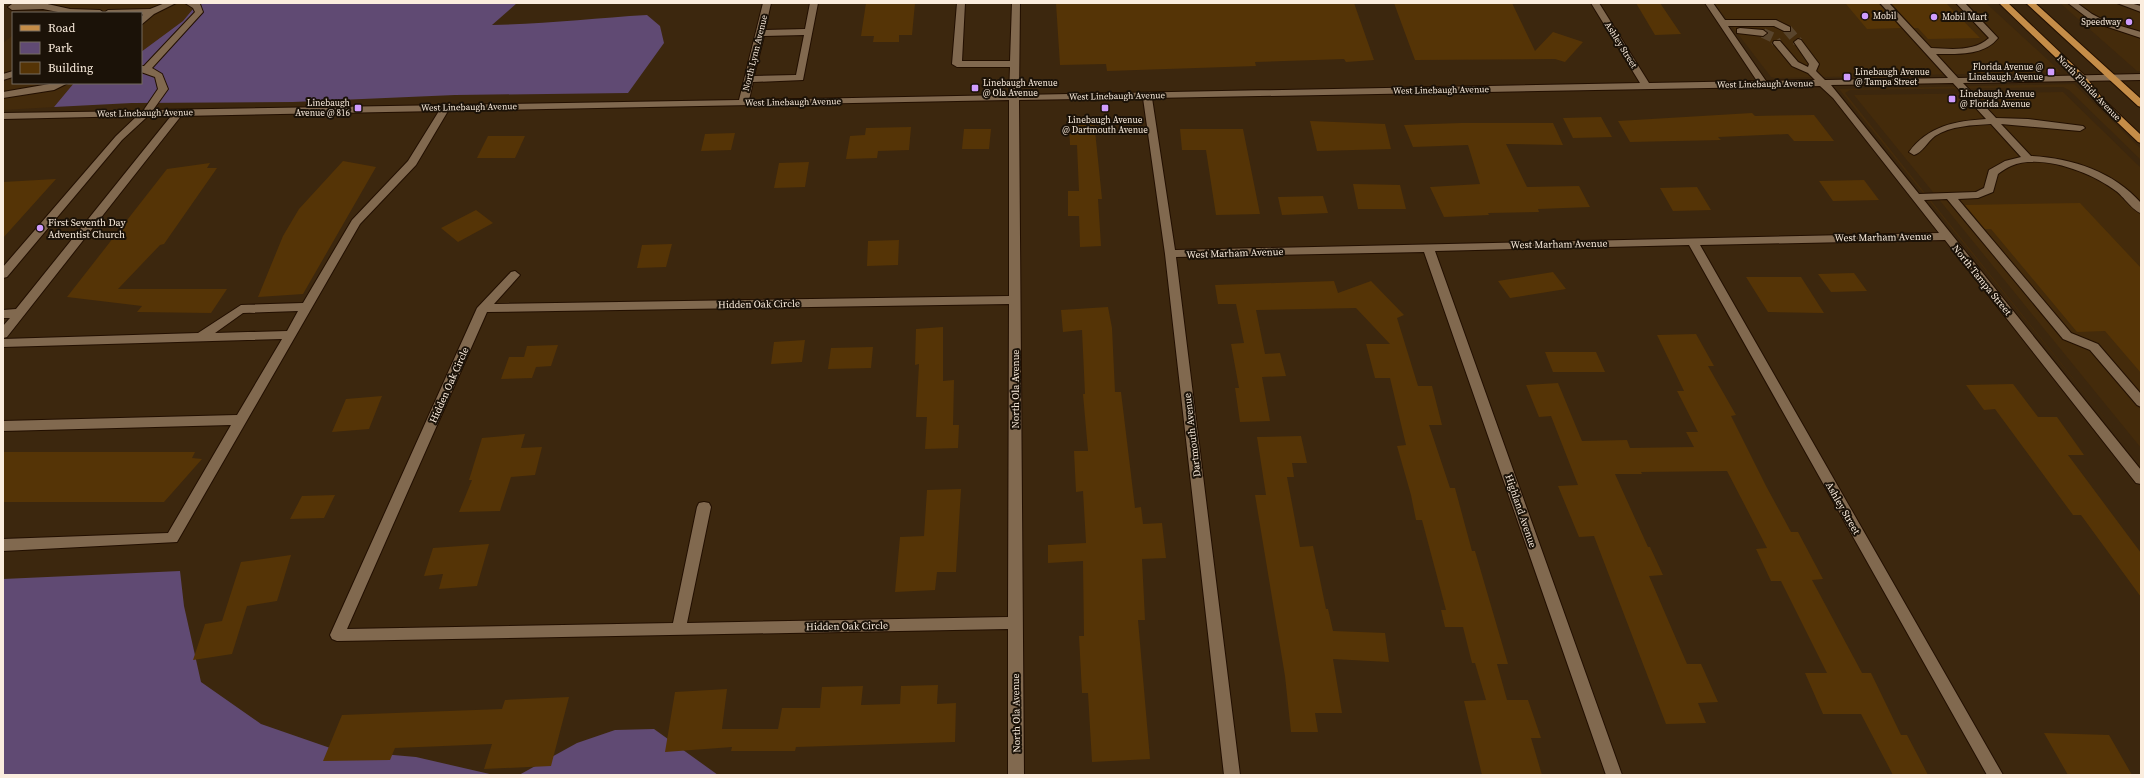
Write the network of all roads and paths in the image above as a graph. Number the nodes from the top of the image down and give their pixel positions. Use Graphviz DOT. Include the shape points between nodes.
graph roads {
  1 [pos="172,3"];
  2 [pos="189,3"];
  3 [pos="767,3"];
  4 [pos="814,3"];
  5 [pos="961,3"];
  6 [pos="1016,3"];
  7 [pos="1595,3"];
  8 [pos="1709,3"];
  9 [pos="1884,3"];
  10 [pos="1960,3"];
  11 [pos="2003,3"];
  12 [pos="2030,3"];
  13 [pos="2072,3"];
  14 [pos="2121,3"];
  15 [pos="14,5"];
  16 [pos="2141,9"];
  17 [pos="70,12"];
  18 [pos="142,12"];
  19 [pos="151,12"];
  20 [pos="3,15"];
  21 [pos="142,21"];
  22 [pos="1724,23"];
  23 [pos="1787,28"];
  24 [pos="808,32"];
  25 [pos="1729,32"];
  26 [pos="1763,32"];
  27 [pos="760,33"];
  28 [pos="2141,35"];
  29 [pos="1777,42"];
  30 [pos="1798,42"];
  31 [pos="1930,51"];
  32 [pos="1015,64"];
  33 [pos="143,69"];
  34 [pos="1811,71"];
  35 [pos="2111,77"];
  36 [pos="2141,77"];
  37 [pos="2082,78"];
  38 [pos="749,79"];
  39 [pos="1957,80"];
  40 [pos="1821,83"];
  41 [pos="61,84"];
  42 [pos="1763,84"];
  43 [pos="1647,87"];
  44 [pos="3,95"];
  45 [pos="1147,96"];
  46 [pos="1014,98"];
  47 [pos="743,103"];
  48 [pos="2141,104"];
  49 [pos="445,108"];
  50 [pos="146,113"];
  51 [pos="178,113"];
  52 [pos="3,116"];
  53 [pos="1995,121"];
  54 [pos="2080,128"];
  55 [pos="2141,140"];
  56 [pos="1914,152"];
  57 [pos="2029,160"];
  58 [pos="2129,195"];
  59 [pos="2141,195"];
  60 [pos="1950,196"];
  61 [pos="1916,197"];
  62 [pos="2141,210"];
  63 [pos="1947,236"];
  64 [pos="1692,241"];
  65 [pos="1428,247"];
  66 [pos="1170,254"];
  67 [pos="3,274"];
  68 [pos="515,275"];
  69 [pos="1015,300"];
  70 [pos="306,307"];
  71 [pos="483,308"];
  72 [pos="19,313"];
  73 [pos="3,314"];
  74 [pos="3,334"];
  75 [pos="290,335"];
  76 [pos="200,338"];
  77 [pos="3,344"];
  78 [pos="2141,402"];
  79 [pos="241,420"];
  80 [pos="3,426"];
  81 [pos="2141,479"];
  82 [pos="704,507"];
  83 [pos="3,545"];
  84 [pos="1015,623"];
  85 [pos="678,629"];
  86 [pos="1016,775"];
  87 [pos="1232,775"];
  88 [pos="1614,775"];
  89 [pos="1995,775"];
  1 -- 19 [label="street"];
  2 -- 33 [label="street" via="197,6 199,12"];
  3 -- 27 [label="street, North Lynn Avenue"];
  4 -- 24 [label="street"];
  5 -- 32 [label="street" via="957,64"];
  6 -- 32 [label="street, North Ola Avenue"];
  7 -- 43 [label="street, Ashley Street"];
  8 -- 22 [label="street"];
  9 -- 31 [label="street"];
  10 -- 31 [label="street" via="1994,38 1990,43 1970,50"];
  11 -- 37 [label="main road, North Florida Avenue"];
  12 -- 35 [label="main road, North Florida Avenue"];
  13 -- 28 [label="street" via="2103,25"];
  14 -- 16 [label="street"];
  15 -- 17 [label="street" via="43,6"];
  15 -- 20 [label="street"];
  18 -- 19 [label="street"];
  19 -- 21 [label="street"];
  22 -- 23 [label="street" via="1776,23"];
  22 -- 25 [label="street"];
  24 -- 27 [label="street"];
  24 -- 38 [label="street" via="800,78"];
  25 -- 26 [label="street"];
  25 -- 42 [label="street"];
  27 -- 38 [label="street, North Lynn Avenue"];
  29 -- 34 [label="street" via="1795,64"];
  30 -- 34 [label="street" via="1814,64"];
  31 -- 39 [label="street"];
  32 -- 46 [label="street, North Ola Avenue"];
  33 -- 50 [label="street" via="158,76 163,89"];
  34 -- 40 [label="street, North Tampa Street"];
  35 -- 36 [label="street, West Linebaugh Avenue"];
  35 -- 37 [label="street, West Linebaugh Avenue"];
  35 -- 48 [label="main road, North Florida Avenue"];
  37 -- 39 [label="street, West Linebaugh Avenue"];
  37 -- 55 [label="main road, North Florida Avenue" via="2100,100"];
  38 -- 47 [label="street, North Lynn Avenue"];
  39 -- 40 [label="street, West Linebaugh Avenue"];
  39 -- 53 [label="street"];
  40 -- 42 [label="street, West Linebaugh Avenue"];
  40 -- 61 [label="street, North Tampa Street" via="1836,96"];
  41 -- 44 [label="street"];
  42 -- 43 [label="street, West Linebaugh Avenue"];
  43 -- 45 [label="street, West Linebaugh Avenue"];
  45 -- 46 [label="street, West Linebaugh Avenue"];
  45 -- 66 [label="street, Dartmouth Avenue"];
  46 -- 47 [label="street, West Linebaugh Avenue"];
  46 -- 69 [label="street, North Ola Avenue"];
  47 -- 49 [label="street, West Linebaugh Avenue"];
  49 -- 51 [label="street, West Linebaugh Avenue"];
  49 -- 70 [label="street" via="412,163 356,222"];
  50 -- 51 [label="street, West Linebaugh Avenue"];
  50 -- 52 [label="street, West Linebaugh Avenue"];
  50 -- 67 [label="street" via="119,138"];
  51 -- 72 [label="street"];
  53 -- 54 [label="street"];
  53 -- 56 [label="street" via="1939,130 1924,140"];
  53 -- 57 [label="street"];
  57 -- 58 [label="street" via="2063,163 2085,169 2106,179"];
  57 -- 60 [label="street" via="2008,162 1997,168 1992,172 1989,190 1984,193"];
  58 -- 59 [label="street"];
  58 -- 62 [label="street"];
  60 -- 61 [label="street"];
  60 -- 78 [label="street" via="2067,336 2094,347"];
  61 -- 63 [label="street, North Tampa Street"];
  63 -- 64 [label="street, West Marham Avenue"];
  63 -- 81 [label="street, North Tampa Street"];
  64 -- 65 [label="street, West Marham Avenue"];
  64 -- 89 [label="street, Ashley Street"];
  65 -- 66 [label="street, West Marham Avenue"];
  65 -- 88 [label="street, Highland Avenue"];
  66 -- 87 [label="street, Dartmouth Avenue"];
  68 -- 71 [label="street"];
  69 -- 71 [label="street, Hidden Oak Circle"];
  69 -- 84 [label="street, North Ola Avenue"];
  70 -- 75 [label="street"];
  70 -- 76 [label="street" via="241,309"];
  71 -- 85 [label="street, Hidden Oak Circle" via="337,635"];
  72 -- 73 [label="street"];
  72 -- 74 [label="street"];
  75 -- 76 [label="street"];
  75 -- 79 [label="street"];
  76 -- 77 [label="street"];
  79 -- 80 [label="street"];
  79 -- 83 [label="street" via="172,538"];
  82 -- 85 [label="street"];
  84 -- 85 [label="street, Hidden Oak Circle"];
  84 -- 86 [label="street, North Ola Avenue"];
}
